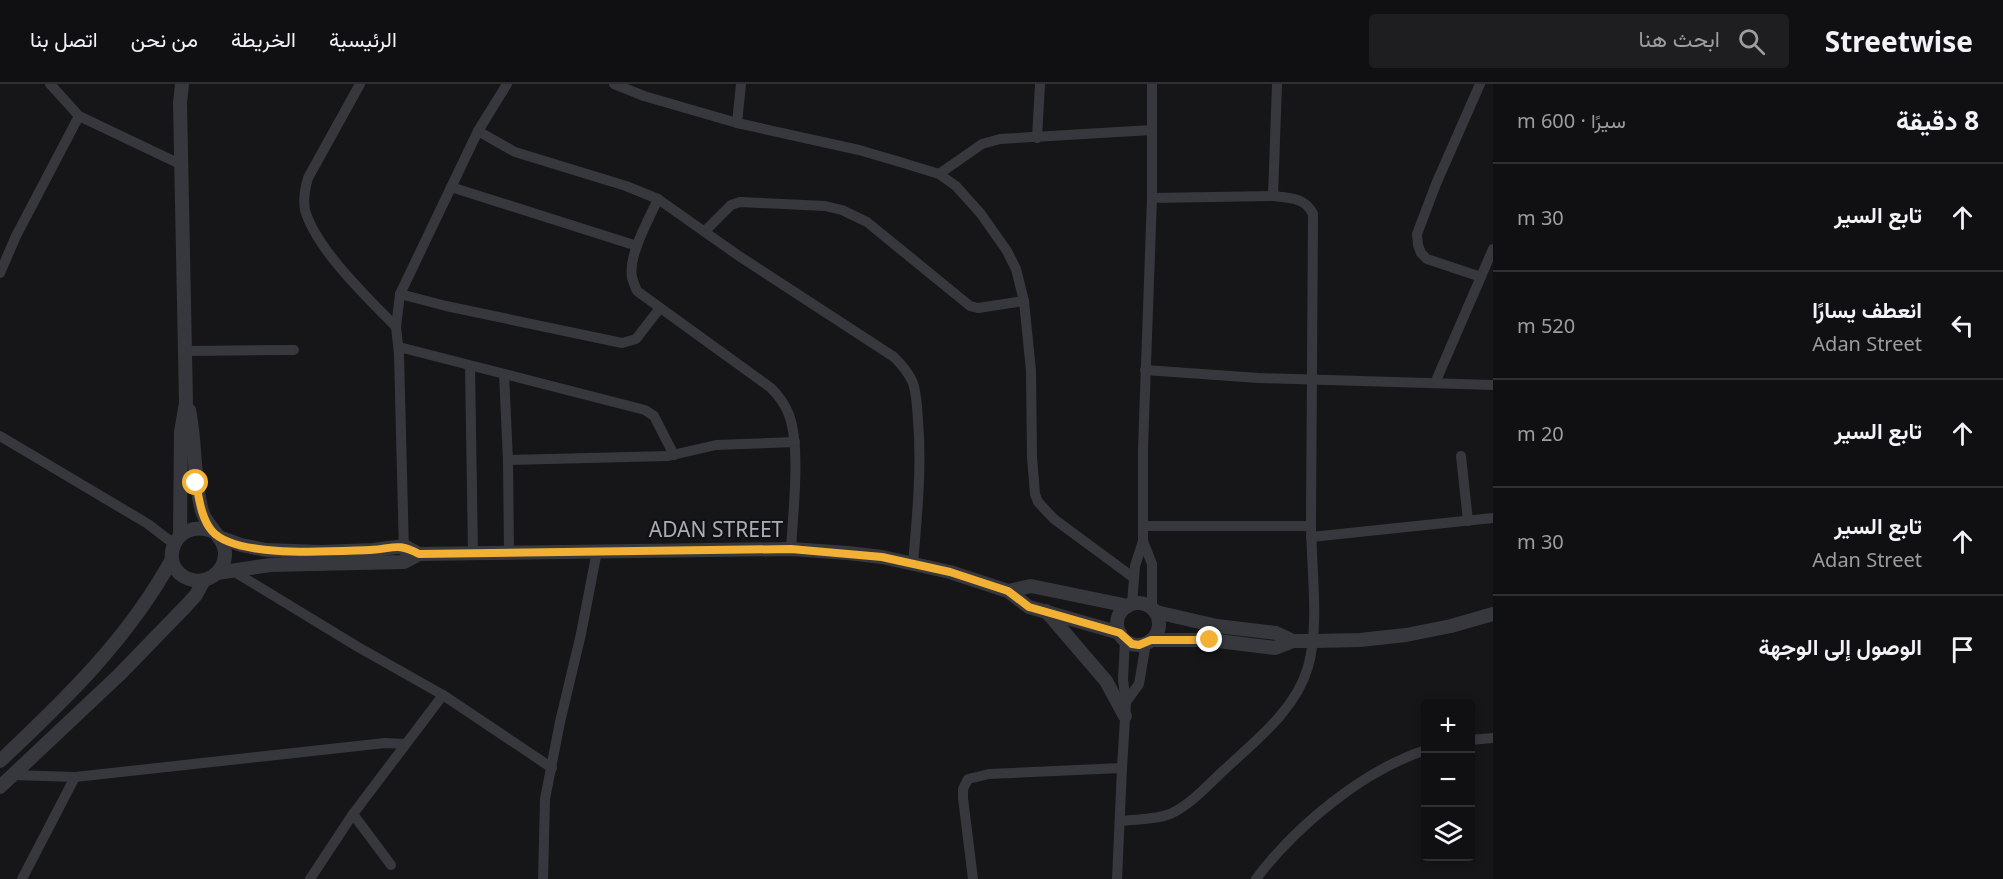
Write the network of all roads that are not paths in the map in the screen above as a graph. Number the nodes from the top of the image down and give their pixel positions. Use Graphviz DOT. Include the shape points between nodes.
graph roads {
  1 [pos="50,84"];
  2 [pos="182,84"];
  3 [pos="360,84"];
  4 [pos="507,84"];
  5 [pos="614,84"];
  6 [pos="646,84"];
  7 [pos="741,84"];
  8 [pos="1040,84"];
  9 [pos="1152,84"];
  10 [pos="1277,84"];
  11 [pos="1480,84"];
  12 [pos="644,96"];
  13 [pos="79,116"];
  14 [pos="737,123"];
  15 [pos="1152,130"];
  16 [pos="478,131"];
  17 [pos="1037,138"];
  18 [pos="182,165"];
  19 [pos="939,174"];
  20 [pos="451,187"];
  21 [pos="1273,196"];
  22 [pos="1152,198"];
  23 [pos="658,199"];
  24 [pos="705,231"];
  25 [pos="637,246"];
  26 [pos="1493,249"];
  27 [pos="1486,270"];
  28 [pos="0,273"];
  29 [pos="400,294"];
  30 [pos="1024,301"];
  31 [pos="660,308"];
  32 [pos="396,327"];
  33 [pos="399,347"];
  34 [pos="294,350"];
  35 [pos="186,351"];
  36 [pos="470,366"];
  37 [pos="1145,370"];
  38 [pos="504,374"];
  39 [pos="1312,379"];
  40 [pos="1435,383"];
  41 [pos="1493,386"];
  42 [pos="186,403"];
  43 [pos="0,436"];
  44 [pos="795,442"];
  45 [pos="674,455"];
  46 [pos="1461,456"];
  47 [pos="508,460"];
  48 [pos="1493,518"];
  49 [pos="1468,520"];
  50 [pos="1143,526"];
  51 [pos="1311,531"];
  52 [pos="216,534"];
  53 [pos="177,539"];
  54 [pos="1143,541"];
  55 [pos="404,546"];
  56 [pos="791,549"];
  57 [pos="597,551"];
  58 [pos="509,553"];
  59 [pos="419,554"];
  60 [pos="473,554"];
  61 [pos="172,559"];
  62 [pos="404,562"];
  63 [pos="913,564"];
  64 [pos="232,571"];
  65 [pos="217,573"];
  66 [pos="1134,578"];
  67 [pos="204,580"];
  68 [pos="1008,591"];
  69 [pos="1130,605"];
  70 [pos="1154,610"];
  71 [pos="1046,611"];
  72 [pos="1493,614"];
  73 [pos="1123,636"];
  74 [pos="1293,641"];
  75 [pos="1314,641"];
  76 [pos="1149,642"];
  77 [pos="443,695"];
  78 [pos="1126,709"];
  79 [pos="1493,738"];
  80 [pos="1475,740"];
  81 [pos="405,744"];
  82 [pos="1421,752"];
  83 [pos="0,761"];
  84 [pos="552,768"];
  85 [pos="1122,768"];
  86 [pos="13,775"];
  87 [pos="75,777"];
  88 [pos="0,787"];
  89 [pos="353,814"];
  90 [pos="1121,821"];
  91 [pos="391,866"];
  92 [pos="22,879"];
  93 [pos="310,879"];
  94 [pos="543,879"];
  95 [pos="972,879"];
  96 [pos="1118,879"];
  97 [pos="1256,879"];
  1 -- 13 [label="street"];
  2 -- 18 [label="street"];
  3 -- 32 [label="street" via="308,178 305,208 312,227 346,275"];
  4 -- 16 [label="street"];
  5 -- 12 [label="street"];
  6 -- 12 [label="street"];
  7 -- 14 [label="street"];
  8 -- 17 [label="street"];
  9 -- 15 [label="street"];
  10 -- 21 [label="street"];
  11 -- 27 [label="street" via="1417,234 1420,253 1427,259"];
  12 -- 14 [label="street"];
  13 -- 18 [label="street"];
  13 -- 28 [label="street"];
  14 -- 19 [label="street" via="859,150"];
  15 -- 17 [label="street"];
  15 -- 22 [label="street"];
  16 -- 20 [label="street"];
  16 -- 23 [label="street" via="515,152"];
  17 -- 19 [label="street" via="982,144"];
  18 -- 35 [label="street"];
  19 -- 30 [label="street" via="956,186 996,235 1016,269"];
  20 -- 25 [label="street"];
  20 -- 29 [label="street"];
  21 -- 22 [label="street"];
  21 -- 39 [label="street" via="1304,202 1313,214"];
  22 -- 37 [label="street"];
  23 -- 24 [label="street"];
  23 -- 25 [label="street"];
  24 -- 30 [label="street" via="731,205 740,202 834,208 867,222 970,306"];
  24 -- 63 [label="street" via="876,343 904,368 916,395 919,435"];
  25 -- 31 [label="street" via="632,278 637,291"];
  26 -- 27 [label="street"];
  27 -- 40 [label="street"];
  29 -- 31 [label="street" via="622,343 636,339"];
  29 -- 32 [label="street"];
  30 -- 66 [label="street" via="1031,371 1032,466 1038,502 1053,519"];
  31 -- 44 [label="street" via="771,388 783,401"];
  32 -- 33 [label="street"];
  33 -- 36 [label="street"];
  33 -- 55 [label="street"];
  34 -- 35 [label="street"];
  35 -- 42 [label="street"];
  36 -- 38 [label="street"];
  36 -- 60 [label="street"];
  37 -- 39 [label="street"];
  37 -- 50 [label="street"];
  38 -- 45 [label="street" via="645,410 654,416"];
  38 -- 47 [label="street"];
  39 -- 40 [label="street"];
  39 -- 51 [label="street"];
  40 -- 41 [label="street"];
  42 -- 52 [label="street" via="199,498 203,514"];
  42 -- 53 [label="street" via="181,432"];
  43 -- 53 [label="street"];
  44 -- 45 [label="street" via="717,446"];
  44 -- 56 [label="street"];
  45 -- 47 [label="street"];
  46 -- 49 [label="street"];
  47 -- 58 [label="street"];
  48 -- 49 [label="street"];
  49 -- 51 [label="street"];
  50 -- 51 [label="street"];
  50 -- 54 [label="street"];
  51 -- 75 [label="street"];
  52 -- 53 [label="street" via="195,528"];
  52 -- 55 [label="street" via="266,550 321,552"];
  52 -- 65 [label="street" via="223,542 225,555"];
  53 -- 61 [label="street"];
  54 -- 66 [label="street"];
  54 -- 70 [label="street" via="1152,564"];
  55 -- 59 [label="street, ADAN STREET"];
  55 -- 62 [label="street"];
  56 -- 57 [label="street, ADAN STREET"];
  56 -- 63 [label="street, ADAN STREET" via="882,557"];
  57 -- 58 [label="street, ADAN STREET"];
  57 -- 84 [label="street"];
  58 -- 60 [label="street, ADAN STREET"];
  59 -- 60 [label="street, ADAN STREET"];
  59 -- 62 [label="street, ADAN STREET"];
  61 -- 67 [label="street" via="184,576"];
  61 -- 83 [label="street" via="155,590 96,666"];
  62 -- 64 [label="street, ADAN STREET" via="282,564"];
  63 -- 68 [label="street, ADAN STREET"];
  64 -- 65 [label="street, ADAN STREET"];
  64 -- 77 [label="street"];
  65 -- 67 [label="street"];
  66 -- 69 [label="street"];
  67 -- 86 [label="street" via="196,595 119,675"];
  68 -- 69 [label="street, ADAN STREET" via="1030,586"];
  68 -- 71 [label="street, ADAN STREET" via="1029,607"];
  69 -- 70 [label="street" via="1143,603"];
  69 -- 73 [label="street" via="1120,613 1118,623"];
  70 -- 74 [label="street" via="1217,626 1276,633"];
  70 -- 76 [label="street" via="1159,627"];
  71 -- 73 [label="street, ADAN STREET"];
  71 -- 78 [label="street"];
  72 -- 75 [label="street" via="1406,635"];
  73 -- 76 [label="street" via="1132,644"];
  73 -- 78 [label="street"];
  74 -- 75 [label="street"];
  74 -- 76 [label="street" via="1275,648 1210,640"];
  75 -- 90 [label="street" via="1300,687 1282,712 1204,789 1169,814"];
  76 -- 78 [label="street" via="1139,684"];
  77 -- 81 [label="street"];
  77 -- 84 [label="street"];
  78 -- 85 [label="street"];
  79 -- 80 [label="street"];
  81 -- 87 [label="street" via="353,746"];
  81 -- 89 [label="street"];
  82 -- 97 [label="street" via="1339,797 1272,858"];
  84 -- 94 [label="street" via="546,799"];
  85 -- 90 [label="street"];
  85 -- 95 [label="street" via="989,774 968,779 963,798"];
  86 -- 87 [label="street"];
  86 -- 88 [label="street"];
  87 -- 92 [label="street"];
  89 -- 91 [label="street"];
  89 -- 93 [label="street"];
  90 -- 96 [label="street"];
}
